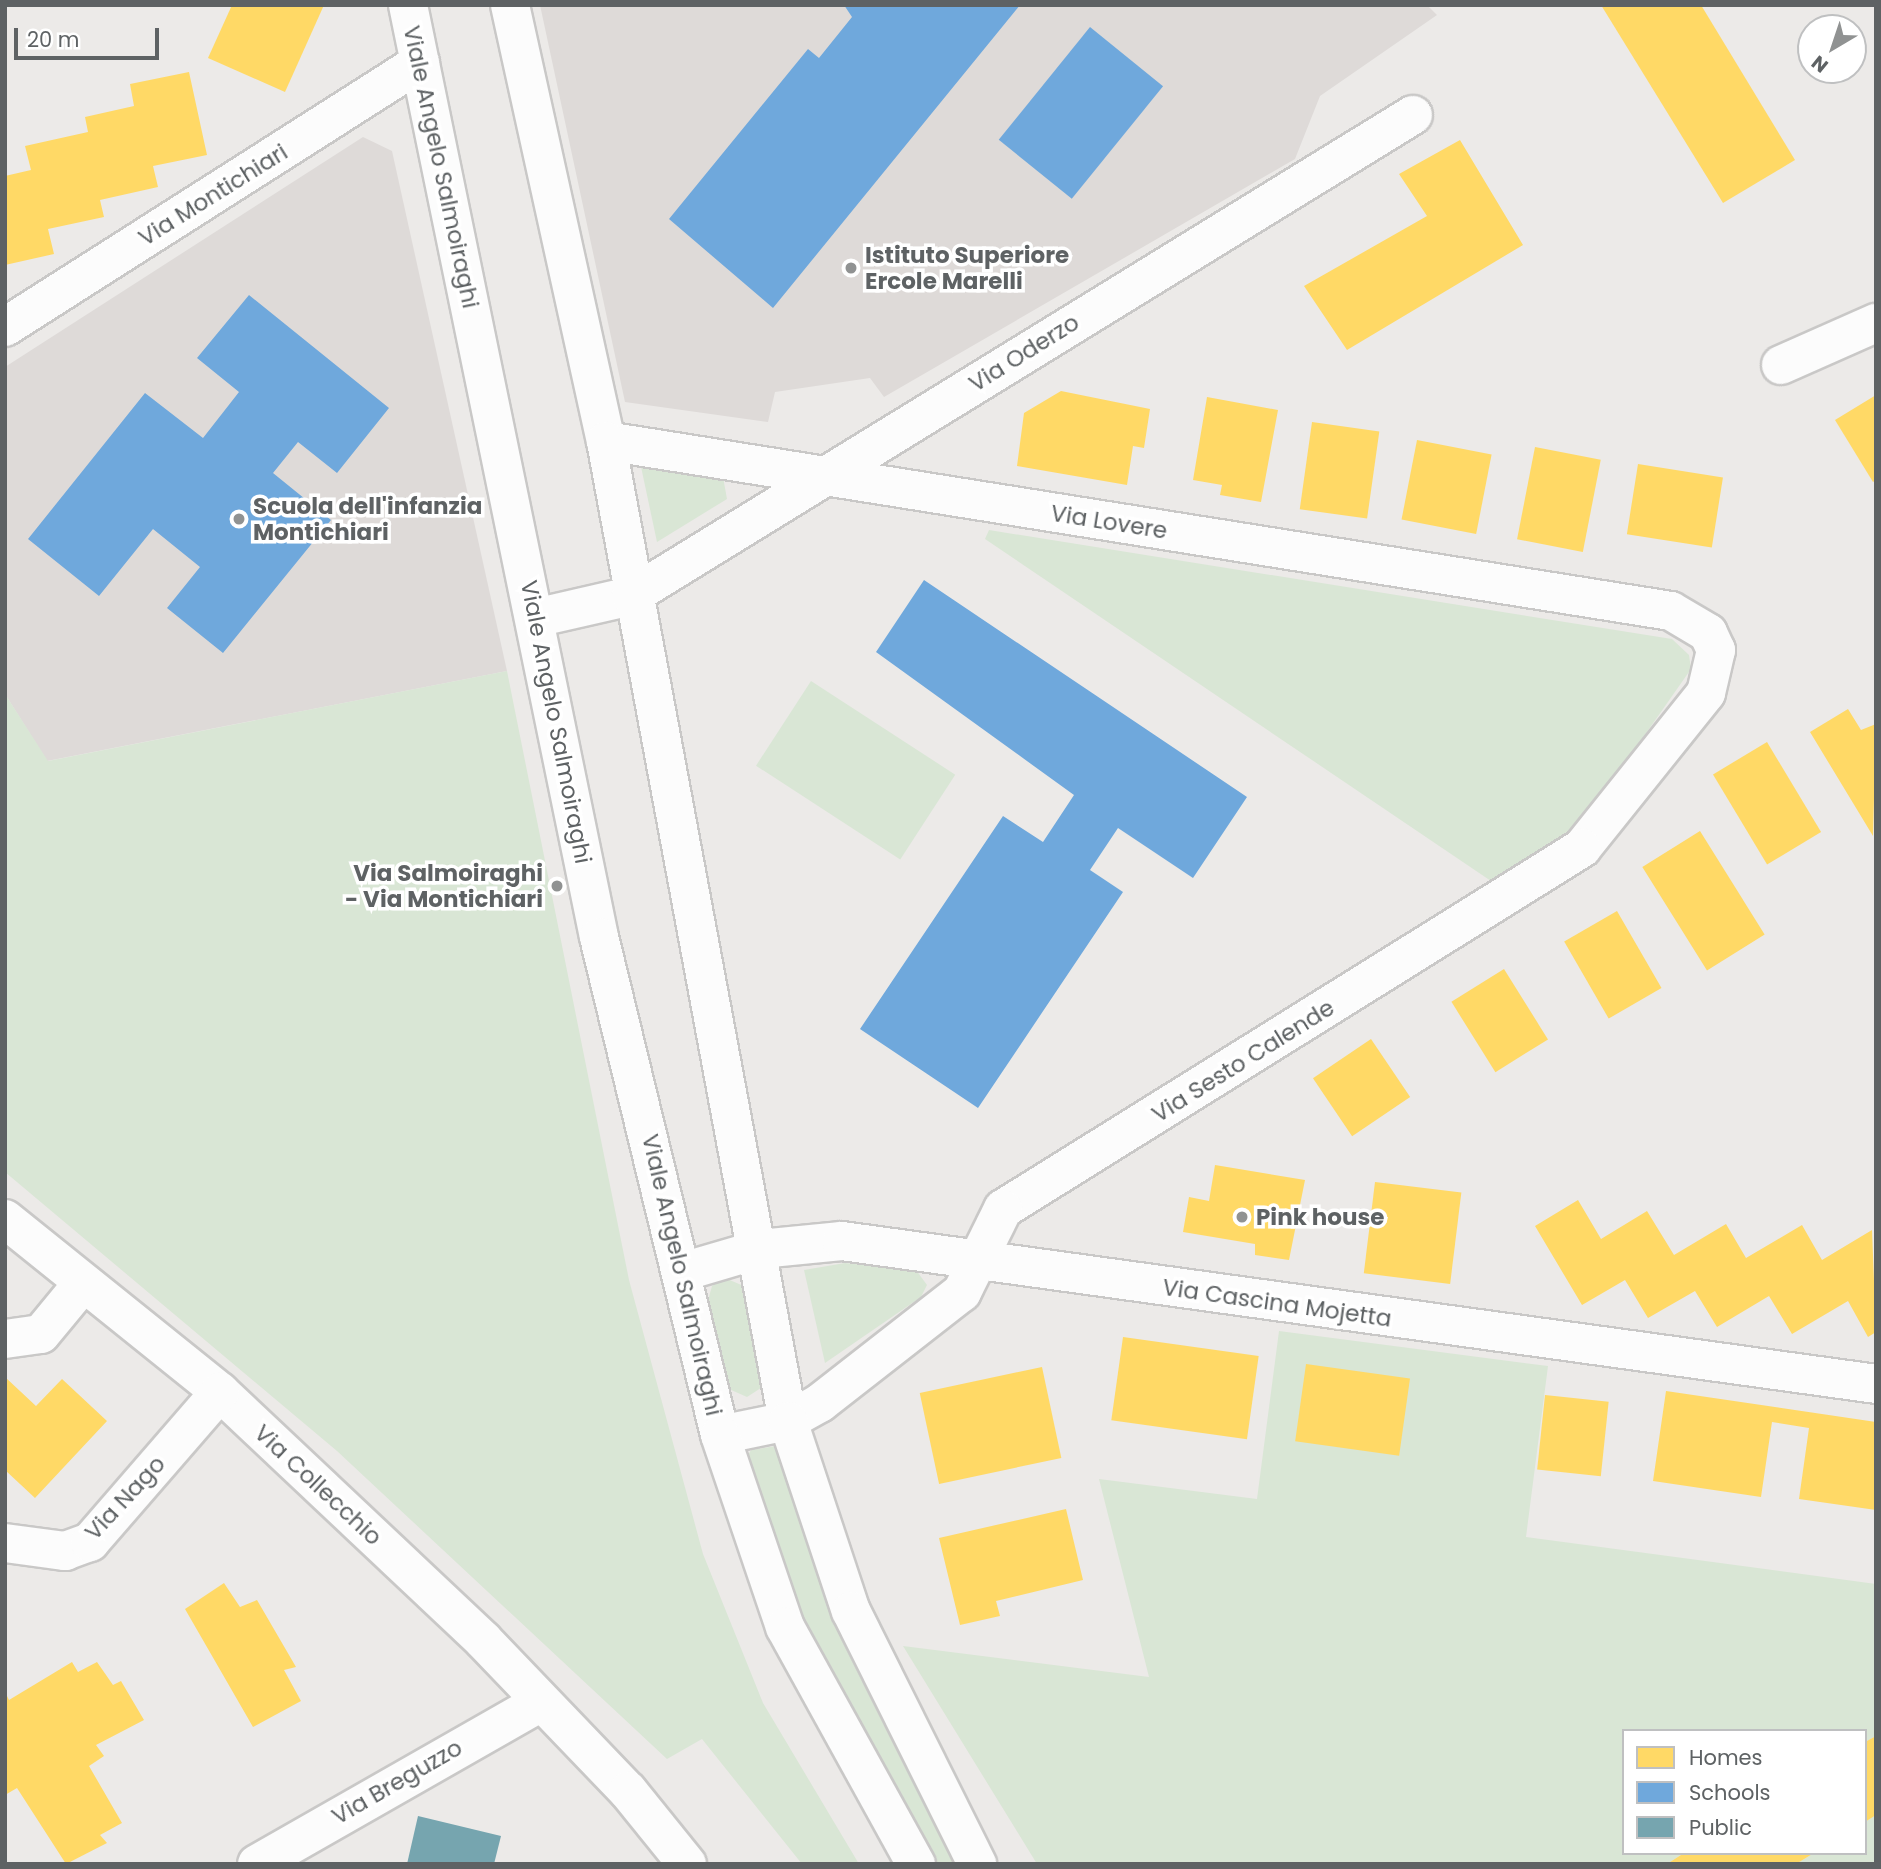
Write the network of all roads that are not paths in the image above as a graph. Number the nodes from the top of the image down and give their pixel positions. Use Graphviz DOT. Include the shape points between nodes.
graph roads {
  1 [pos="408,5"];
  2 [pos="510,5"];
  3 [pos="420,63"];
  4 [pos="1413,115"];
  5 [pos="1876,323"];
  6 [pos="5,327"];
  7 [pos="1781,365"];
  8 [pos="606,441"];
  9 [pos="823,477"];
  10 [pos="631,596"];
  11 [pos="535,618"];
  12 [pos="1708,633"];
  13 [pos="5,1219"];
  14 [pos="761,1249"];
  15 [pos="975,1263"];
  16 [pos="681,1272"];
  17 [pos="83,1283"];
  18 [pos="5,1339"];
  19 [pos="1876,1384"];
  20 [pos="220,1392"];
  21 [pos="788,1421"];
  22 [pos="720,1435"];
  23 [pos="5,1543"];
  24 [pos="538,1704"];
  25 [pos="257,1864"];
  26 [pos="687,1864"];
  27 [pos="916,1864"];
  28 [pos="977,1864"];
  1 -- 3 [label="street, Viale Angelo Salmoiraghi"];
  2 -- 8 [label="street"];
  3 -- 6 [label="street, Via Montichiari"];
  3 -- 11 [label="street, Viale Angelo Salmoiraghi"];
  4 -- 9 [label="street, Via Oderzo"];
  5 -- 7 [label="street"];
  8 -- 9 [label="street"];
  8 -- 10 [label="street"];
  9 -- 10 [label="street"];
  9 -- 12 [label="street, Via Lovere" via="1671,611"];
  10 -- 11 [label="street"];
  10 -- 14 [label="street"];
  11 -- 16 [label="street, Viale Angelo Salmoiraghi" via="599,937"];
  12 -- 15 [label="street, Via Sesto Calende" via="1716,650 1706,693 1582,848 1003,1209"];
  13 -- 17 [label="street, Via Collecchio"];
  14 -- 15 [label="street, Via Cascina Mojetta" via="842,1241"];
  14 -- 16 [label="street, Via Cascina Mojetta"];
  14 -- 21 [label="street"];
  15 -- 19 [label="street, Via Cascina Mojetta"];
  15 -- 21 [label="street, Via Sesto Calende" via="962,1292 937,1317"];
  16 -- 22 [label="street, Viale Angelo Salmoiraghi"];
  17 -- 18 [label="street" via="41,1334"];
  17 -- 20 [label="street, Via Collecchio"];
  20 -- 23 [label="street, Via Nago" via="90,1542 65,1551"];
  20 -- 24 [label="street, Via Collecchio" via="483,1640"];
  21 -- 22 [label="street, Via Sesto Calende"];
  21 -- 28 [label="street" via="851,1611"];
  22 -- 27 [label="street, Viale Angelo Salmoiraghi" via="785,1627"];
  24 -- 25 [label="street, Via Breguzzo"];
  24 -- 26 [label="street, Via Collecchio" via="628,1791"];
}
